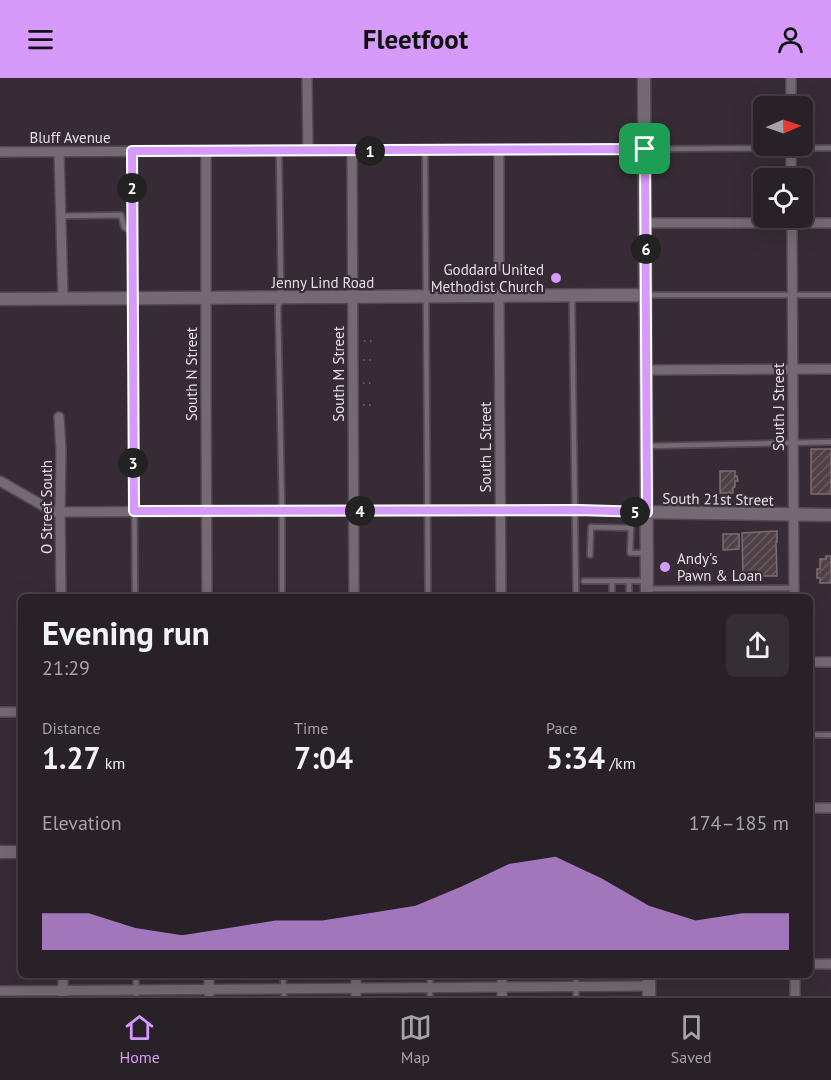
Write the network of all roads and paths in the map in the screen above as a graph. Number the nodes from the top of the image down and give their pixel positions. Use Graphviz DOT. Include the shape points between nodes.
graph roads {
  1 [pos="307,78"];
  2 [pos="644,78"];
  3 [pos="791,78"];
  4 [pos="791,96"];
  5 [pos="753,148"];
  6 [pos="813,148"];
  7 [pos="831,148"];
  8 [pos="645,149"];
  9 [pos="499,150"];
  10 [pos="132,151"];
  11 [pos="206,151"];
  12 [pos="279,151"];
  13 [pos="308,151"];
  14 [pos="352,151"];
  15 [pos="425,151"];
  16 [pos="0,152"];
  17 [pos="59,152"];
  18 [pos="61,216"];
  19 [pos="753,221"];
  20 [pos="813,222"];
  21 [pos="645,223"];
  22 [pos="831,223"];
  23 [pos="791,228"];
  24 [pos="132,232"];
  25 [pos="499,266"];
  26 [pos="792,294"];
  27 [pos="572,295"];
  28 [pos="646,295"];
  29 [pos="831,295"];
  30 [pos="499,296"];
  31 [pos="132,297"];
  32 [pos="206,297"];
  33 [pos="281,297"];
  34 [pos="353,297"];
  35 [pos="426,297"];
  36 [pos="0,298"];
  37 [pos="63,298"];
  38 [pos="364,341"];
  39 [pos="373,341"];
  40 [pos="793,369"];
  41 [pos="831,369"];
  42 [pos="646,370"];
  43 [pos="59,417"];
  44 [pos="831,441"];
  45 [pos="793,442"];
  46 [pos="647,446"];
  47 [pos="0,481"];
  48 [pos="428,510"];
  49 [pos="500,510"];
  50 [pos="575,510"];
  51 [pos="134,511"];
  52 [pos="207,511"];
  53 [pos="282,511"];
  54 [pos="354,511"];
  55 [pos="592,511"];
  56 [pos="60,512"];
  57 [pos="647,512"];
  58 [pos="831,515"];
  59 [pos="794,516"];
  60 [pos="591,527"];
  61 [pos="631,528"];
  62 [pos="647,529"];
  63 [pos="647,553"];
  64 [pos="590,555"];
  65 [pos="584,581"];
  66 [pos="612,581"];
  67 [pos="629,581"];
  68 [pos="647,589"];
  69 [pos="794,592"];
  70 [pos="61,594"];
  71 [pos="135,594"];
  72 [pos="207,594"];
  73 [pos="282,594"];
  74 [pos="354,594"];
  75 [pos="428,594"];
  76 [pos="501,594"];
  77 [pos="576,594"];
  78 [pos="612,594"];
  79 [pos="629,594"];
  80 [pos="813,662"];
  81 [pos="831,662"];
  82 [pos="0,712"];
  83 [pos="18,712"];
  84 [pos="813,735"];
  85 [pos="831,735"];
  86 [pos="813,808"];
  87 [pos="831,808"];
  88 [pos="0,852"];
  89 [pos="18,852"];
  90 [pos="813,964"];
  91 [pos="831,964"];
  92 [pos="63,978"];
  93 [pos="283,978"];
  94 [pos="795,978"];
  95 [pos="649,986"];
  96 [pos="576,991"];
  97 [pos="0,992"];
  98 [pos="356,992"];
  99 [pos="430,992"];
  100 [pos="502,992"];
  101 [pos="136,993"];
  102 [pos="209,993"];
  103 [pos="284,993"];
  104 [pos="63,994"];
  105 [pos="795,996"];
  1 -- 13 [label="street"];
  2 -- 8 [label="street"];
  3 -- 4 [label="street"];
  5 -- 8 [label="lane"];
  6 -- 7 [label="lane"];
  8 -- 9 [label="street, Bluff Avenue"];
  8 -- 21 [label="street"];
  9 -- 15 [label="street, Bluff Avenue"];
  9 -- 25 [label="street"];
  10 -- 11 [label="street, Bluff Avenue"];
  10 -- 17 [label="street, Bluff Avenue"];
  10 -- 24 [label="lane"];
  11 -- 12 [label="street, Bluff Avenue"];
  11 -- 32 [label="street, South N Street"];
  12 -- 13 [label="street, Bluff Avenue"];
  12 -- 33 [label="lane"];
  13 -- 14 [label="street, Bluff Avenue"];
  14 -- 15 [label="street, Bluff Avenue"];
  14 -- 34 [label="street, South M Street"];
  15 -- 35 [label="lane"];
  16 -- 17 [label="street, Bluff Avenue"];
  17 -- 18 [label="street"];
  18 -- 24 [label="lane" via="121,215 124,227"];
  18 -- 37 [label="street"];
  19 -- 21 [label="street"];
  20 -- 22 [label="street"];
  21 -- 28 [label="street"];
  23 -- 26 [label="street, South J Street"];
  24 -- 31 [label="lane"];
  26 -- 28 [label="lane"];
  26 -- 29 [label="lane"];
  26 -- 40 [label="street, South J Street"];
  27 -- 28 [label="street, Jenny Lind Road"];
  27 -- 30 [label="street, Jenny Lind Road"];
  27 -- 50 [label="lane"];
  28 -- 42 [label="street"];
  30 -- 35 [label="street, Jenny Lind Road"];
  30 -- 49 [label="street, South L Street"];
  31 -- 32 [label="street, Jenny Lind Road"];
  31 -- 37 [label="street, Jenny Lind Road"];
  31 -- 51 [label="lane"];
  32 -- 33 [label="street, Jenny Lind Road"];
  32 -- 52 [label="street, South N Street"];
  33 -- 34 [label="street, Jenny Lind Road"];
  33 -- 53 [label="lane" via="278,307"];
  34 -- 35 [label="street, Jenny Lind Road"];
  34 -- 54 [label="street, South M Street"];
  35 -- 48 [label="lane"];
  36 -- 37 [label="street, Jenny Lind Road"];
  38 -- 39 [label="path"];
  40 -- 41 [label="street"];
  40 -- 42 [label="street"];
  40 -- 45 [label="street, South J Street"];
  42 -- 46 [label="street"];
  43 -- 56 [label="street, O Street South"];
  44 -- 45 [label="lane"];
  45 -- 46 [label="lane"];
  45 -- 59 [label="street, South J Street"];
  46 -- 57 [label="street"];
  47 -- 56 [label="street, South 21st Street"];
  48 -- 49 [label="street, South 21st Street"];
  48 -- 54 [label="street, South 21st Street"];
  48 -- 75 [label="lane"];
  49 -- 50 [label="street, South 21st Street"];
  49 -- 76 [label="street, South L Street"];
  50 -- 55 [label="street, South 21st Street"];
  50 -- 77 [label="lane"];
  51 -- 52 [label="street, South 21st Street"];
  51 -- 56 [label="street, South 21st Street"];
  51 -- 71 [label="lane"];
  52 -- 53 [label="street, South 21st Street"];
  52 -- 72 [label="street, South N Street"];
  53 -- 54 [label="street, South 21st Street"];
  53 -- 73 [label="lane"];
  54 -- 74 [label="street, South M Street"];
  55 -- 57 [label="street, South 21st Street"];
  55 -- 60 [label="lane"];
  56 -- 70 [label="street, O Street South"];
  57 -- 59 [label="street, South 21st Street"];
  57 -- 62 [label="street"];
  58 -- 59 [label="street, South 21st Street"];
  59 -- 69 [label="street, South J Street"];
  60 -- 61 [label="lane"];
  60 -- 64 [label="lane"];
  61 -- 62 [label="lane"];
  61 -- 63 [label="lane" via="630,553"];
  62 -- 63 [label="street"];
  63 -- 68 [label="street"];
  65 -- 66 [label="lane"];
  66 -- 67 [label="lane"];
  66 -- 78 [label="lane"];
  67 -- 68 [label="lane"];
  67 -- 79 [label="lane"];
  68 -- 69 [label="lane"];
  80 -- 81 [label="street"];
  82 -- 83 [label="street"];
  84 -- 85 [label="lane"];
  86 -- 87 [label="street"];
  88 -- 89 [label="street"];
  90 -- 91 [label="street"];
  92 -- 104 [label="street"];
  93 -- 103 [label="lane"];
  94 -- 105 [label="street"];
  95 -- 96 [label="street"];
  96 -- 100 [label="street"];
  97 -- 104 [label="street"];
  98 -- 99 [label="street"];
  98 -- 103 [label="street"];
  99 -- 100 [label="street"];
  101 -- 102 [label="street"];
  101 -- 104 [label="street"];
  102 -- 103 [label="street"];
}
